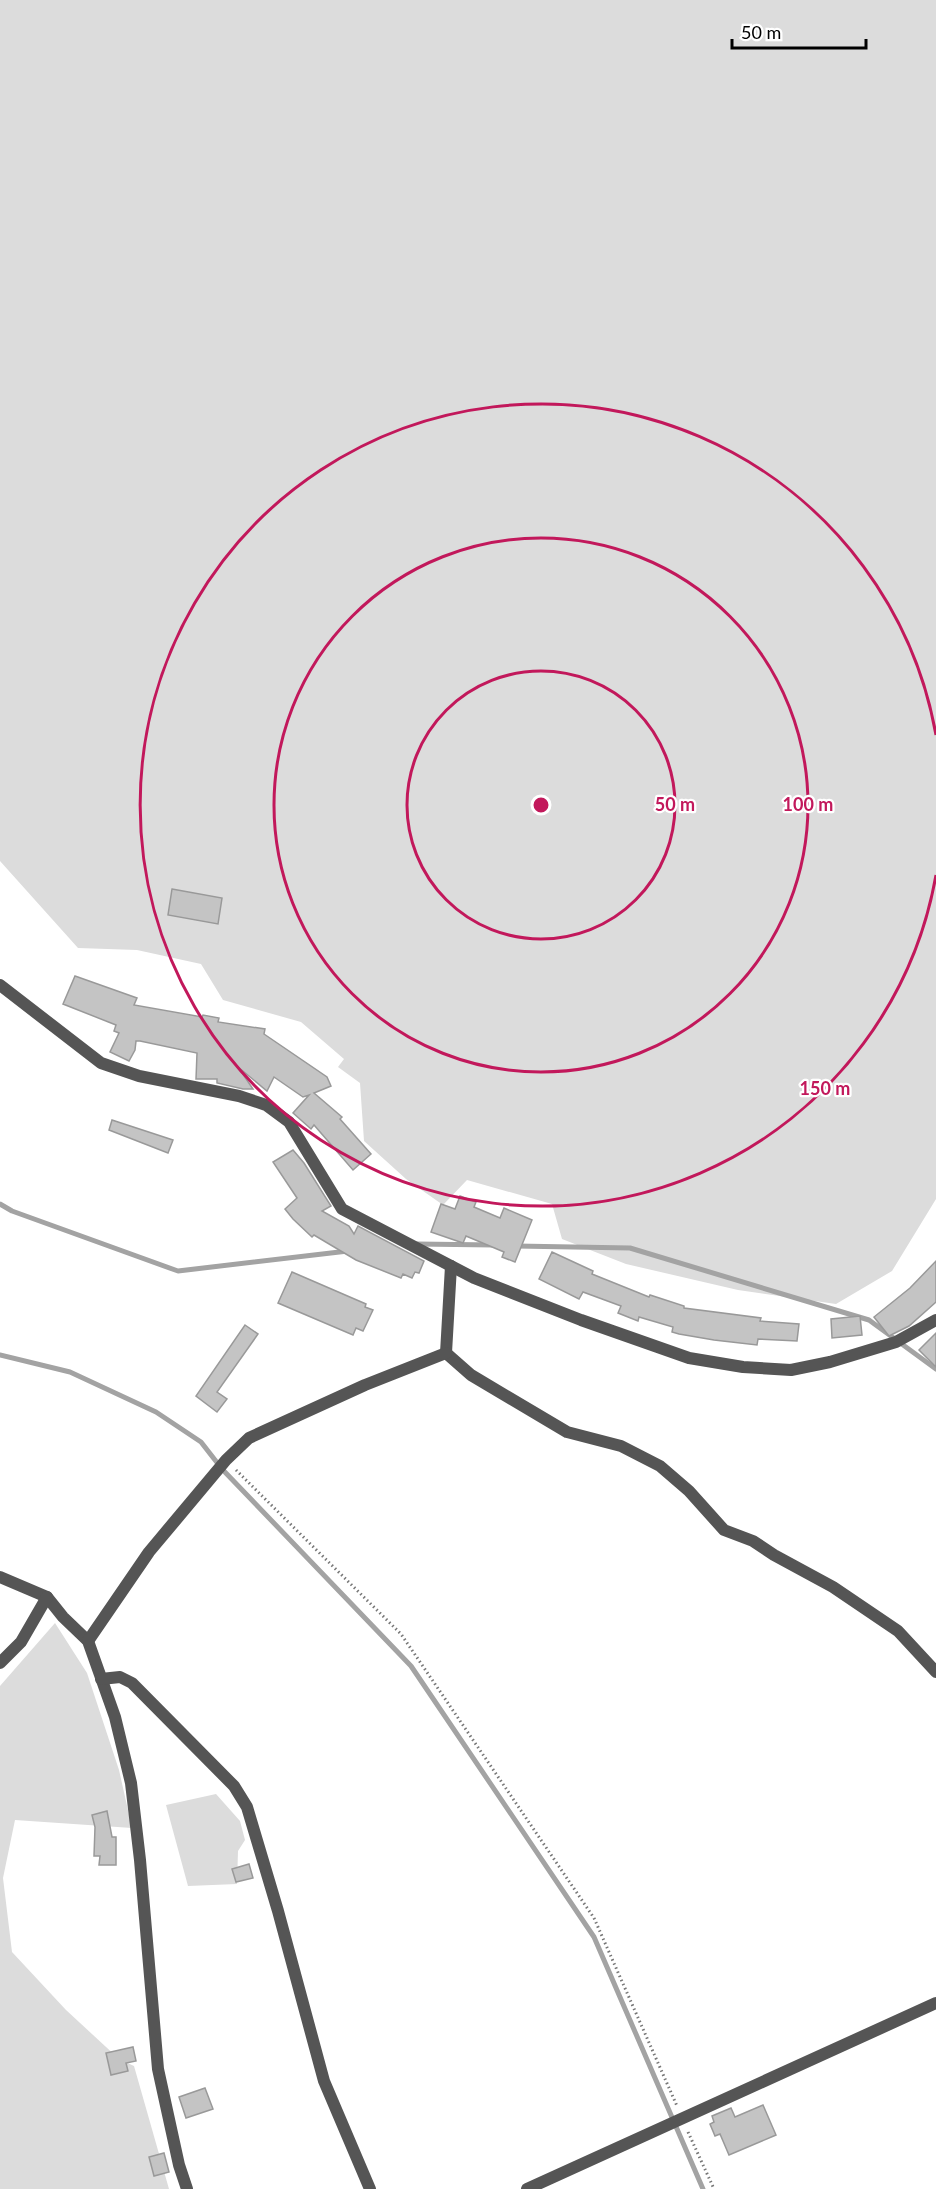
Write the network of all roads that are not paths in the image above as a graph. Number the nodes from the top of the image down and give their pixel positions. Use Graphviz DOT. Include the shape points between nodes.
graph roads {
  1 [pos="0,985"];
  2 [pos="451,1266"];
  3 [pos="936,1320"];
  4 [pos="446,1353"];
  5 [pos="0,1576"];
  6 [pos="47,1597"];
  7 [pos="88,1641"];
  8 [pos="0,1663"];
  9 [pos="936,1672"];
  10 [pos="101,1679"];
  11 [pos="936,2003"];
  12 [pos="187,2189"];
  13 [pos="370,2189"];
  14 [pos="527,2189"];
  1 -- 2 [label="street" via="101,1063 139,1076 266,1105 289,1122 342,1209"];
  2 -- 3 [label="street" via="581,1320 689,1358 742,1366 791,1370 830,1362 896,1342"];
  2 -- 4 [label="street"];
  4 -- 7 [label="street" via="365,1384 249,1438 149,1552"];
  4 -- 9 [label="street" via="471,1375 567,1432 621,1446 660,1466 724,1530 753,1541 833,1587 898,1631"];
  5 -- 6 [label="street"];
  6 -- 7 [label="street"];
  6 -- 8 [label="street" via="21,1642"];
  7 -- 10 [label="street"];
  10 -- 12 [label="street" via="132,1783 158,2069"];
  10 -- 13 [label="street" via="120,1677 132,1683 234,1786 248,1807 324,2081"];
  11 -- 14 [label="street"];
}
